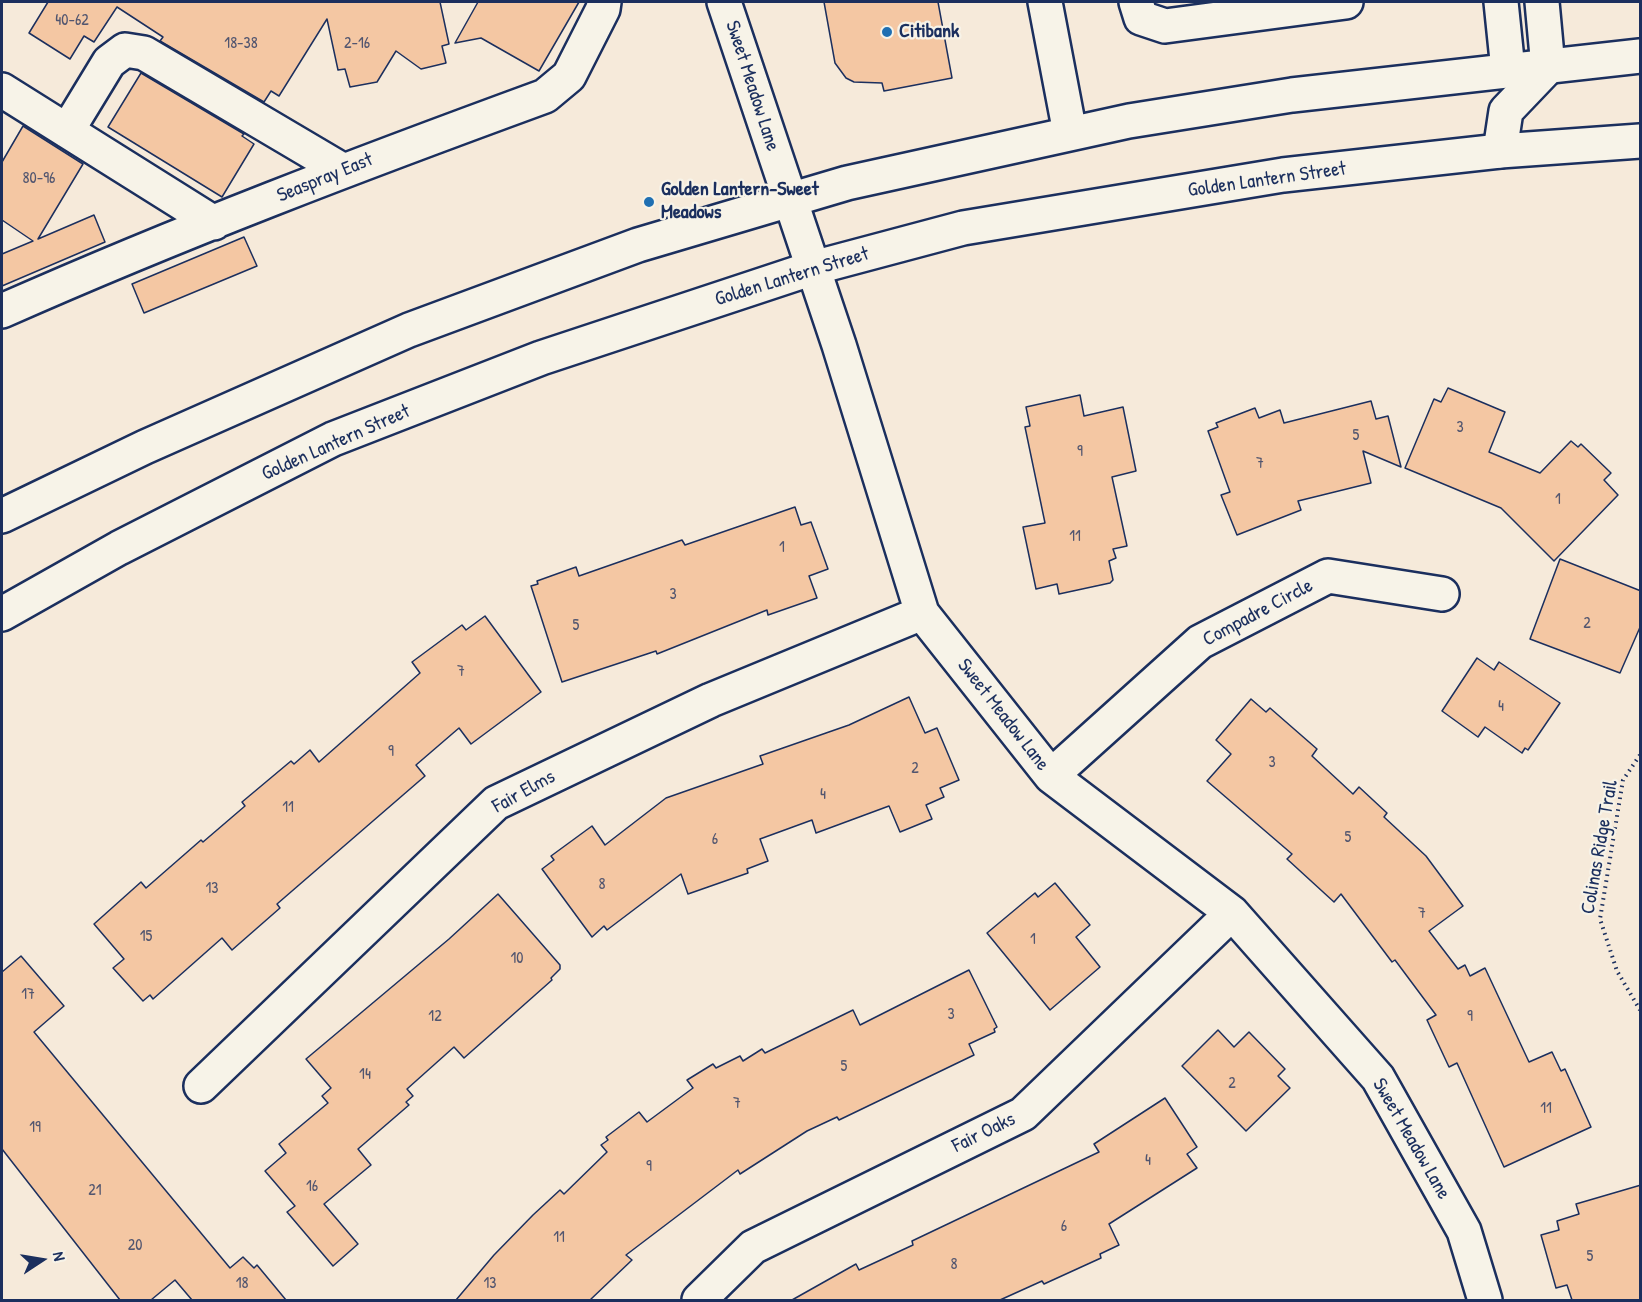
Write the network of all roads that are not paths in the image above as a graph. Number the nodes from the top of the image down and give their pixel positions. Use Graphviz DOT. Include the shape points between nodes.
graph roads {
  1 [pos="604,2"];
  2 [pos="724,2"];
  3 [pos="1045,2"];
  4 [pos="1136,2"];
  5 [pos="1346,2"];
  6 [pos="1501,2"];
  7 [pos="1542,2"];
  8 [pos="1641,56"];
  9 [pos="1548,67"];
  10 [pos="1508,70"];
  11 [pos="2,90"];
  12 [pos="67,131"];
  13 [pos="1070,133"];
  14 [pos="1641,141"];
  15 [pos="1500,151"];
  16 [pos="342,170"];
  17 [pos="790,199"];
  18 [pos="214,223"];
  19 [pos="813,268"];
  20 [pos="2,311"];
  21 [pos="2,516"];
  22 [pos="1442,594"];
  23 [pos="922,613"];
  24 [pos="2,614"];
  25 [pos="1051,776"];
  26 [pos="1232,913"];
  27 [pos="201,1086"];
  28 [pos="699,1300"];
  29 [pos="1485,1300"];
  1 -- 16 [label="street, Seaspray East" via="569,76 545,96"];
  2 -- 17 [label="street, Sweet Meadow Lane"];
  3 -- 13 [label="street"];
  4 -- 5 [label="street" via="1141,18 1165,27"];
  6 -- 10 [label="street"];
  7 -- 9 [label="street"];
  8 -- 9 [label="street"];
  9 -- 10 [label="street"];
  9 -- 15 [label="street" via="1506,111"];
  10 -- 13 [label="street" via="1292,95"];
  11 -- 12 [label="street"];
  12 -- 16 [label="street" via="109,62 125,50 144,53"];
  12 -- 18 [label="street"];
  13 -- 17 [label="street"];
  14 -- 15 [label="street, Golden Lantern Street"];
  15 -- 19 [label="street, Golden Lantern Street" via="1283,175 963,228"];
  16 -- 18 [label="street, Seaspray East"];
  17 -- 19 [label="street, Sweet Meadow Lane"];
  17 -- 21 [label="street" via="638,245 409,330 156,442"];
  18 -- 20 [label="street, Seaspray East" via="118,259"];
  19 -- 23 [label="street, Sweet Meadow Lane"];
  19 -- 24 [label="street, Golden Lantern Street" via="541,358 333,439"];
  22 -- 25 [label="street, Compadre Circle" via="1329,576 1200,642"];
  23 -- 25 [label="street, Sweet Meadow Lane"];
  23 -- 27 [label="street, Fair Elms" via="711,700 496,803"];
  25 -- 26 [label="street, Sweet Meadow Lane"];
  26 -- 28 [label="street, Fair Oaks" via="1023,1114 753,1247"];
  26 -- 29 [label="street, Sweet Meadow Lane" via="1378,1078 1464,1232"];
}
